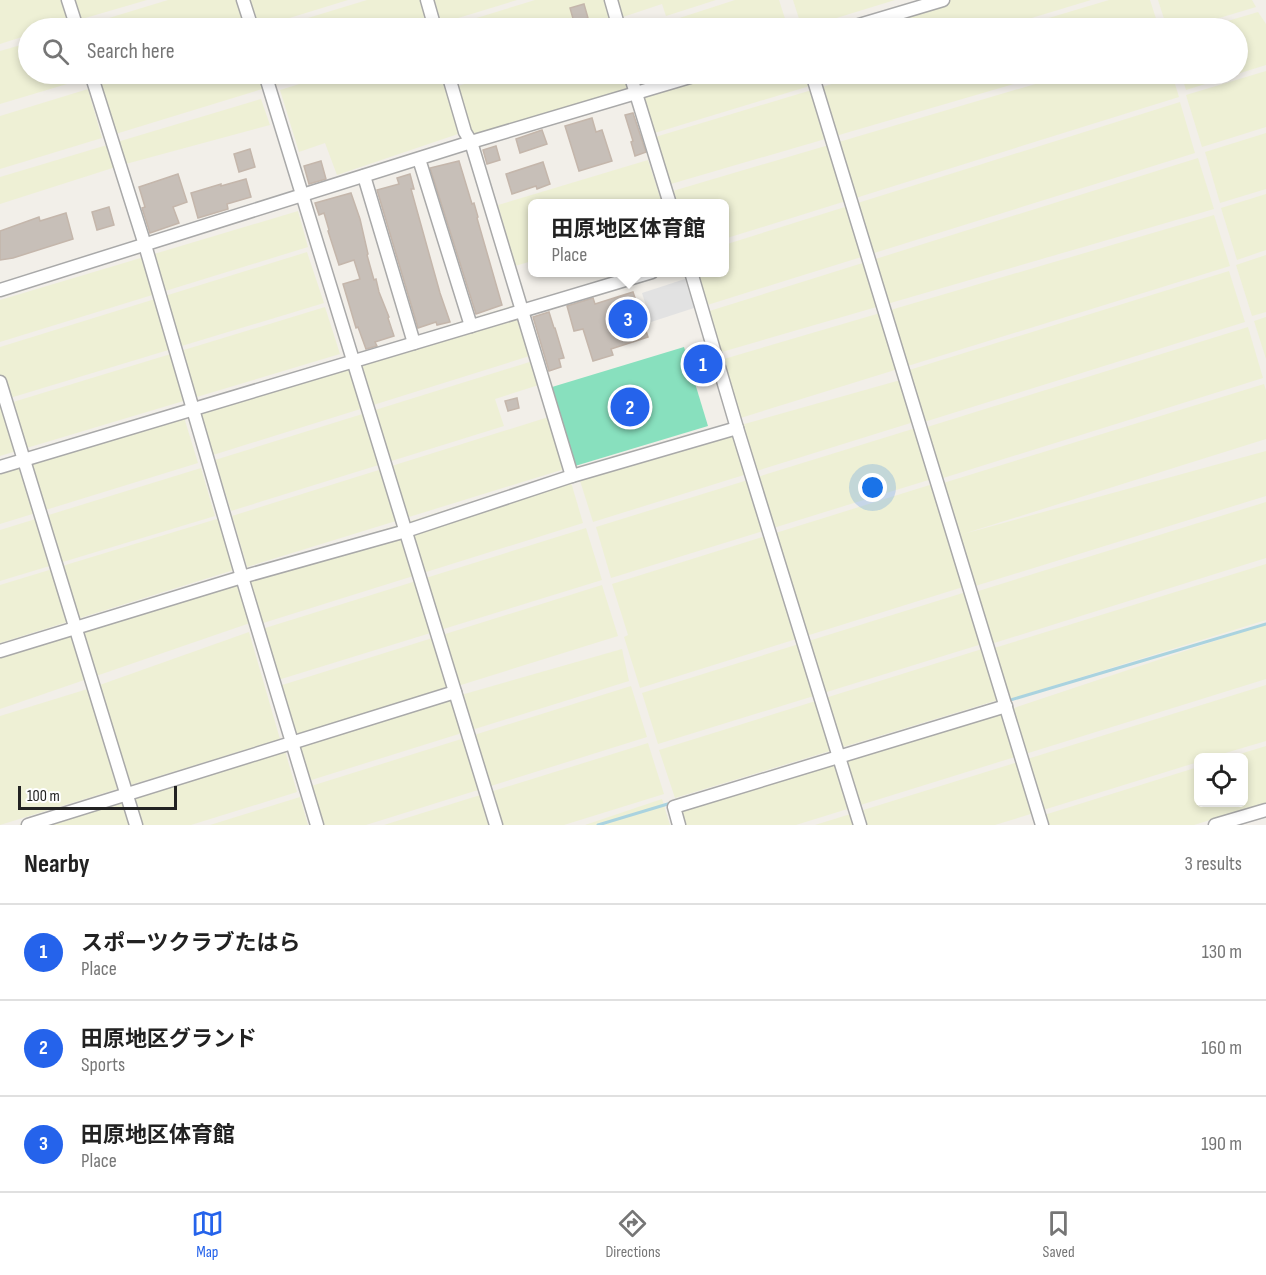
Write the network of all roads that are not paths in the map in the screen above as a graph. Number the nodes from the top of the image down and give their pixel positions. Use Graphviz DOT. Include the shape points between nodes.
graph roads {
  1 [pos="68,0"];
  2 [pos="243,0"];
  3 [pos="427,0"];
  4 [pos="611,0"];
  5 [pos="943,0"];
  6 [pos="74,18"];
  7 [pos="249,18"];
  8 [pos="432,18"];
  9 [pos="616,18"];
  10 [pos="883,18"];
  11 [pos="95,84"];
  12 [pos="269,84"];
  13 [pos="451,84"];
  14 [pos="633,84"];
  15 [pos="666,84"];
  16 [pos="815,84"];
  17 [pos="635,93"];
  18 [pos="471,142"];
  19 [pos="419,159"];
  20 [pos="364,176"];
  21 [pos="303,196"];
  22 [pos="668,199"];
  23 [pos="145,245"];
  24 [pos="638,277"];
  25 [pos="692,277"];
  26 [pos="0,290"];
  27 [pos="523,311"];
  28 [pos="471,327"];
  29 [pos="414,343"];
  30 [pos="354,361"];
  31 [pos="0,382"];
  32 [pos="193,410"];
  33 [pos="737,428"];
  34 [pos="23,460"];
  35 [pos="0,467"];
  36 [pos="572,476"];
  37 [pos="406,531"];
  38 [pos="242,577"];
  39 [pos="76,627"];
  40 [pos="0,651"];
  41 [pos="455,692"];
  42 [pos="1005,704"];
  43 [pos="293,743"];
  44 [pos="839,753"];
  45 [pos="127,795"];
  46 [pos="1266,810"];
  47 [pos="28,825"];
  48 [pos="136,825"];
  49 [pos="317,825"];
  50 [pos="496,825"];
  51 [pos="679,825"];
  52 [pos="860,825"];
  53 [pos="1042,825"];
  54 [pos="1215,825"];
  1 -- 6 [label="street"];
  2 -- 7 [label="street"];
  3 -- 8 [label="street"];
  4 -- 9 [label="street"];
  5 -- 10 [label="street"];
  11 -- 23 [label="street"];
  12 -- 21 [label="street"];
  13 -- 18 [label="street"];
  14 -- 17 [label="street"];
  15 -- 17 [label="street"];
  16 -- 42 [label="street"];
  17 -- 18 [label="street"];
  17 -- 22 [label="street"];
  18 -- 19 [label="street"];
  18 -- 27 [label="street"];
  19 -- 20 [label="street"];
  19 -- 28 [label="street"];
  20 -- 21 [label="street"];
  20 -- 29 [label="street"];
  21 -- 23 [label="street"];
  21 -- 30 [label="street"];
  23 -- 26 [label="street"];
  23 -- 32 [label="street"];
  24 -- 27 [label="street"];
  25 -- 33 [label="street"];
  27 -- 28 [label="street"];
  27 -- 36 [label="street"];
  28 -- 29 [label="street"];
  29 -- 30 [label="street"];
  30 -- 32 [label="street"];
  30 -- 37 [label="street"];
  31 -- 34 [label="street"];
  32 -- 34 [label="street"];
  32 -- 38 [label="street"];
  33 -- 36 [label="street"];
  33 -- 44 [label="street"];
  34 -- 35 [label="street"];
  34 -- 39 [label="street"];
  36 -- 37 [label="street"];
  37 -- 38 [label="street"];
  37 -- 41 [label="street"];
  38 -- 39 [label="street"];
  38 -- 43 [label="street"];
  39 -- 40 [label="street"];
  39 -- 45 [label="street"];
  41 -- 43 [label="street"];
  41 -- 50 [label="street"];
  42 -- 44 [label="street"];
  42 -- 53 [label="street"];
  43 -- 45 [label="street"];
  43 -- 49 [label="street"];
  44 -- 51 [label="street" via="674,807"];
  44 -- 52 [label="street"];
  45 -- 47 [label="street"];
  45 -- 48 [label="street"];
  46 -- 54 [label="street"];
}
